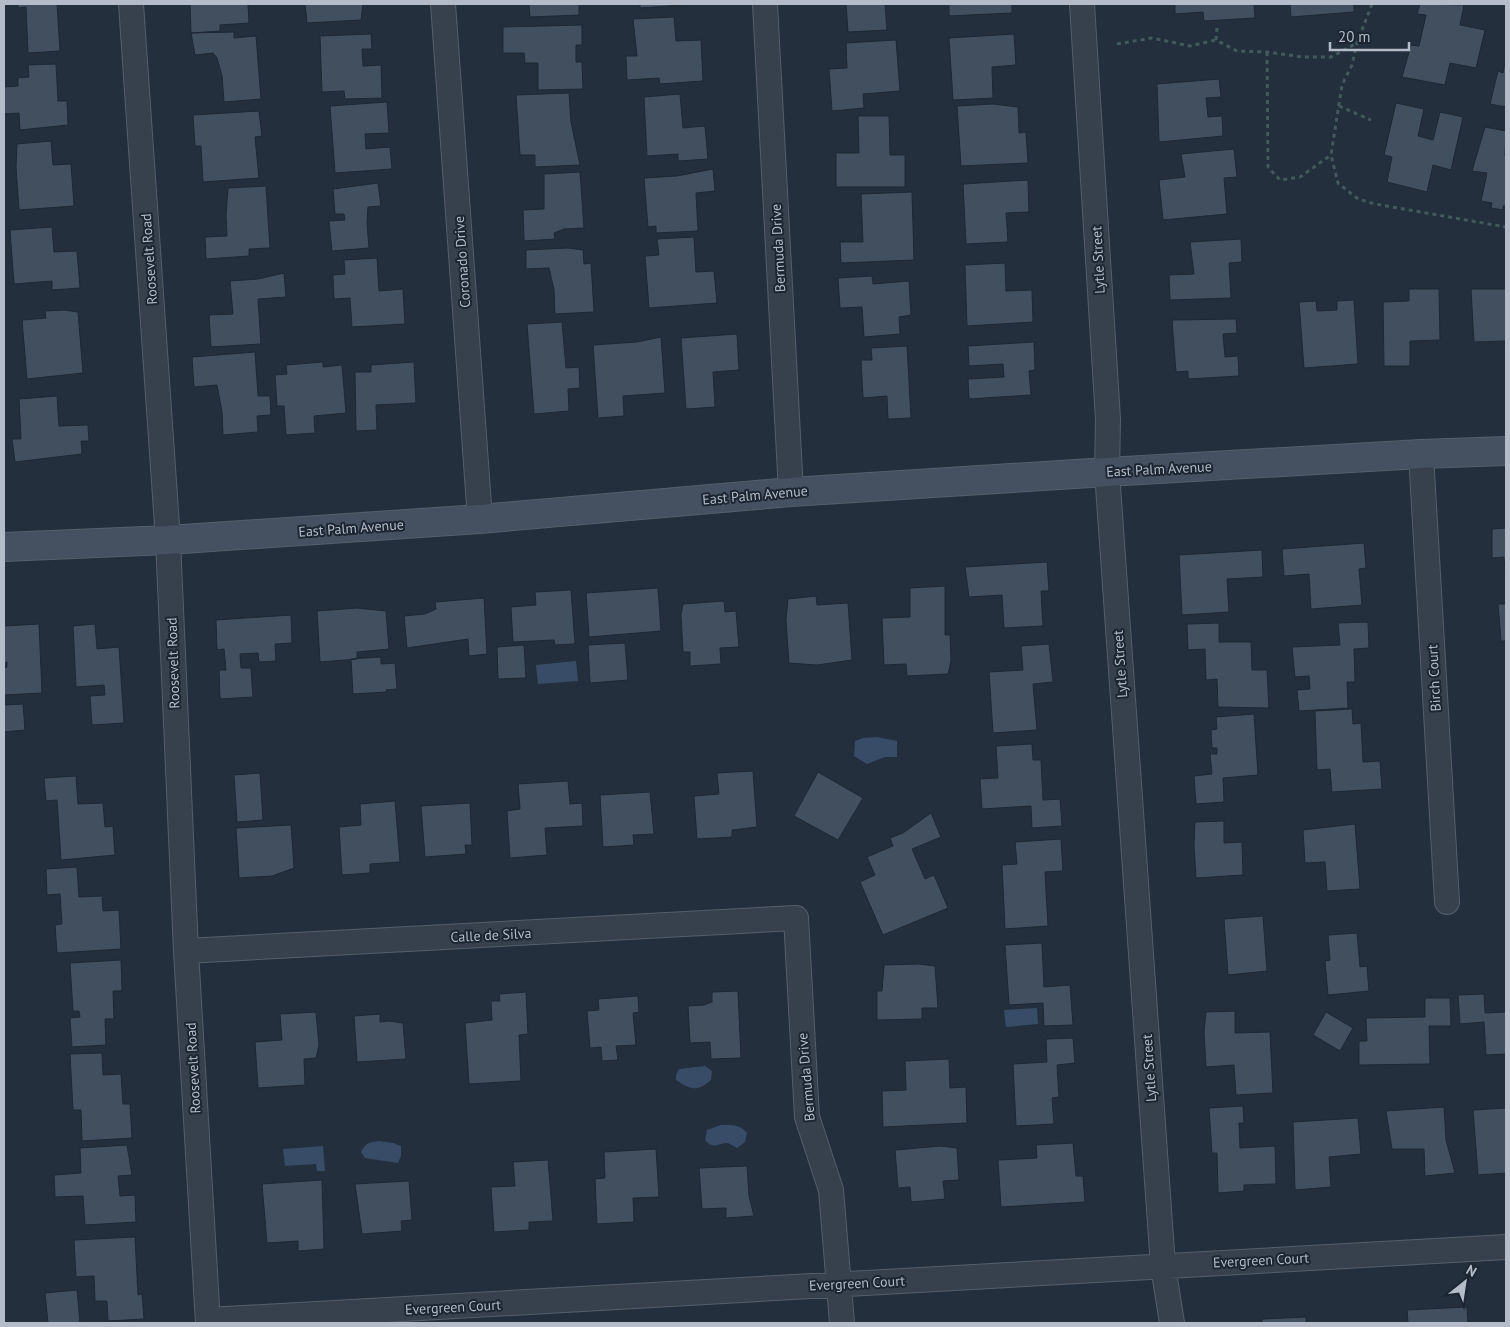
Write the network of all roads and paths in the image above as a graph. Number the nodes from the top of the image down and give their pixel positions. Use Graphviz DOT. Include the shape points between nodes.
graph roads {
  1 [pos="131,4"];
  2 [pos="443,4"];
  3 [pos="766,4"];
  4 [pos="1082,4"];
  5 [pos="1372,4"];
  6 [pos="1217,28"];
  7 [pos="1216,40"];
  8 [pos="1357,43"];
  9 [pos="1116,44"];
  10 [pos="1267,52"];
  11 [pos="1339,106"];
  12 [pos="1371,120"];
  13 [pos="1331,155"];
  14 [pos="1506,227"];
  15 [pos="1506,451"];
  16 [pos="1421,454"];
  17 [pos="1107,472"];
  18 [pos="790,492"];
  19 [pos="480,519"];
  20 [pos="168,540"];
  21 [pos="4,547"];
  22 [pos="1447,902"];
  23 [pos="796,918"];
  24 [pos="186,951"];
  25 [pos="1506,1247"];
  26 [pos="1163,1266"];
  27 [pos="840,1284"];
  28 [pos="517,1314"];
  29 [pos="208,1322"];
  30 [pos="842,1323"];
  31 [pos="1172,1323"];
  1 -- 20 [label="street, Roosevelt Road"];
  2 -- 19 [label="street, Coronado Drive"];
  3 -- 18 [label="street, Bermuda Drive"];
  4 -- 17 [label="street, Lytle Street" via="1108,419"];
  5 -- 8 [label="path"];
  6 -- 7 [label="path"];
  7 -- 9 [label="path" via="1190,46 1152,38"];
  7 -- 10 [label="path" via="1237,51"];
  8 -- 10 [label="path" via="1331,57"];
  8 -- 11 [label="path" via="1352,65 1342,85"];
  10 -- 13 [label="path" via="1268,167 1280,180 1300,177"];
  11 -- 12 [label="path"];
  11 -- 13 [label="path"];
  13 -- 14 [label="path" via="1338,183 1358,199"];
  15 -- 16 [label="street, East Palm Avenue"];
  16 -- 17 [label="street, East Palm Avenue"];
  16 -- 22 [label="street, Birch Court"];
  17 -- 18 [label="street, East Palm Avenue"];
  17 -- 26 [label="street, Lytle Street"];
  18 -- 19 [label="street, East Palm Avenue"];
  19 -- 20 [label="street, East Palm Avenue"];
  20 -- 21 [label="street, East Palm Avenue"];
  20 -- 24 [label="street, Roosevelt Road"];
  23 -- 24 [label="street, Calle de Silva"];
  23 -- 27 [label="street, Bermuda Drive" via="807,1117 830,1190"];
  24 -- 29 [label="street, Roosevelt Road"];
  25 -- 26 [label="street, Evergreen Court"];
  26 -- 27 [label="street, Evergreen Court"];
  26 -- 31 [label="street, Lytle Street"];
  27 -- 28 [label="street, Evergreen Court"];
  27 -- 30 [label="street, Bermuda Drive"];
  28 -- 29 [label="street, Evergreen Court"];
}
